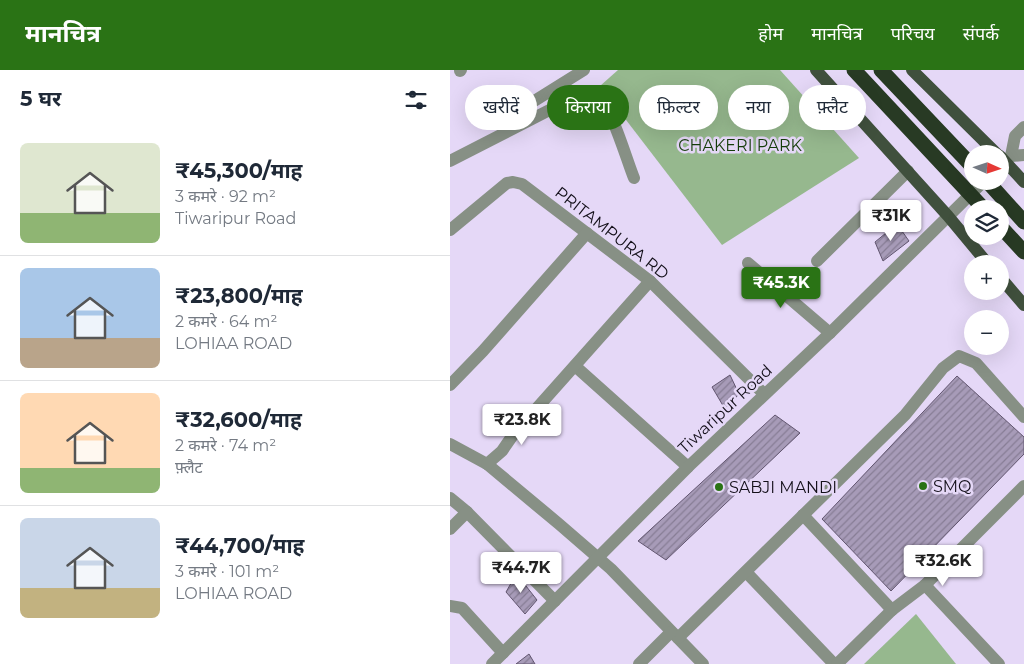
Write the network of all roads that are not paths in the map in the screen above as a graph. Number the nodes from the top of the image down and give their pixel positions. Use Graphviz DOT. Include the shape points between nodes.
graph roads {
  1 [pos="584,70"];
  2 [pos="816,70"];
  3 [pos="854,70"];
  4 [pos="881,70"];
  5 [pos="912,70"];
  6 [pos="537,99"];
  7 [pos="1024,127"];
  8 [pos="989,145"];
  9 [pos="1009,148"];
  10 [pos="1024,154"];
  11 [pos="964,158"];
  12 [pos="1009,158"];
  13 [pos="450,161"];
  14 [pos="1009,166"];
  15 [pos="908,171"];
  16 [pos="634,178"];
  17 [pos="1024,182"];
  18 [pos="975,190"];
  19 [pos="994,190"];
  20 [pos="976,200"];
  21 [pos="948,216"];
  22 [pos="1024,222"];
  23 [pos="450,230"];
  24 [pos="587,233"];
  25 [pos="1009,236"];
  26 [pos="1024,252"];
  27 [pos="980,255"];
  28 [pos="817,261"];
  29 [pos="748,263"];
  30 [pos="650,281"];
  31 [pos="1009,288"];
  32 [pos="1024,305"];
  33 [pos="830,333"];
  34 [pos="575,366"];
  35 [pos="450,385"];
  36 [pos="764,394"];
  37 [pos="1024,417"];
  38 [pos="450,444"];
  39 [pos="487,464"];
  40 [pos="688,467"];
  41 [pos="1024,486"];
  42 [pos="450,498"];
  43 [pos="467,512"];
  44 [pos="803,515"];
  45 [pos="450,529"];
  46 [pos="598,558"];
  47 [pos="746,572"];
  48 [pos="925,585"];
  49 [pos="555,601"];
  50 [pos="450,606"];
  51 [pos="892,610"];
  52 [pos="675,635"];
  53 [pos="503,653"];
  54 [pos="492,664"];
  55 [pos="639,664"];
  56 [pos="703,664"];
  57 [pos="836,664"];
  58 [pos="999,664"];
  1 -- 6 [label="street"];
  2 -- 15 [label="main road"];
  3 -- 20 [label="highway"];
  4 -- 11 [label="highway"];
  5 -- 8 [label="main road"];
  7 -- 9 [label="street"];
  10 -- 12 [label="street"];
  13 -- 16 [label="street" via="571,99 588,97 603,103 610,113"];
  14 -- 17 [label="main road"];
  15 -- 21 [label="main road"];
  15 -- 28 [label="street"];
  18 -- 21 [label="street, Tiwaripur Road"];
  19 -- 22 [label="highway"];
  21 -- 27 [label="main road"];
  21 -- 33 [label="street, Tiwaripur Road"];
  23 -- 24 [label="street, PRITAMPURA RD" via="507,183 513,182 522,184"];
  24 -- 30 [label="street, PRITAMPURA RD"];
  24 -- 35 [label="street"];
  25 -- 26 [label="highway"];
  29 -- 33 [label="street"];
  30 -- 34 [label="street"];
  30 -- 36 [label="street, PRITAMPURA RD"];
  31 -- 32 [label="main road"];
  33 -- 36 [label="street, Tiwaripur Road"];
  34 -- 39 [label="street"];
  34 -- 40 [label="street"];
  36 -- 40 [label="street, Tiwaripur Road"];
  37 -- 44 [label="street" via="976,364 959,356 943,368 905,415"];
  38 -- 39 [label="street"];
  39 -- 46 [label="street"];
  40 -- 46 [label="street, Tiwaripur Road"];
  41 -- 48 [label="street"];
  42 -- 43 [label="street"];
  43 -- 45 [label="street"];
  43 -- 49 [label="street"];
  44 -- 47 [label="street"];
  44 -- 51 [label="street"];
  46 -- 49 [label="street, Tiwaripur Road"];
  46 -- 52 [label="street"];
  47 -- 52 [label="street"];
  47 -- 57 [label="street"];
  48 -- 51 [label="street"];
  48 -- 58 [label="street"];
  49 -- 53 [label="street, Tiwaripur Road"];
  50 -- 53 [label="street" via="462,608"];
  51 -- 57 [label="street"];
  52 -- 55 [label="street"];
  52 -- 56 [label="street"];
  53 -- 54 [label="street, Tiwaripur Road"];
}
